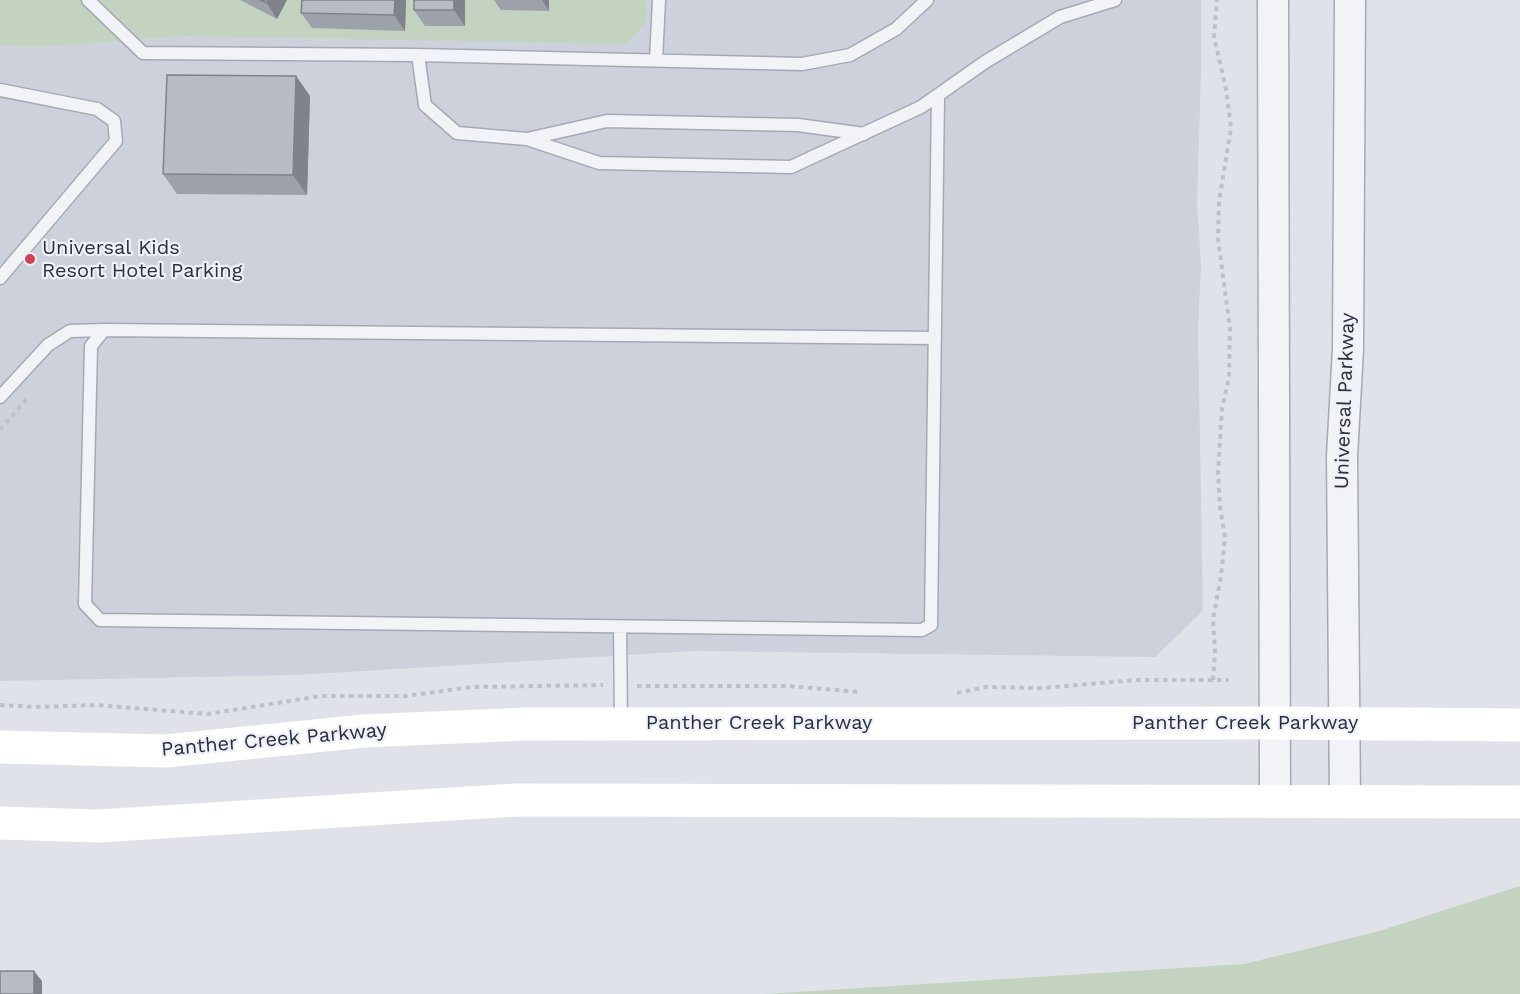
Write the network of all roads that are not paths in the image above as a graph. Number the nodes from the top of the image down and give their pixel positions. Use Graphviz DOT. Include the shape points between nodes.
graph roads {
  1 [pos="88,0"];
  2 [pos="659,0"];
  3 [pos="927,0"];
  4 [pos="1115,0"];
  5 [pos="1273,0"];
  6 [pos="1350,0"];
  7 [pos="418,55"];
  8 [pos="656,60"];
  9 [pos="0,90"];
  10 [pos="938,95"];
  11 [pos="865,134"];
  12 [pos="527,139"];
  13 [pos="0,278"];
  14 [pos="104,330"];
  15 [pos="935,338"];
  16 [pos="0,397"];
  17 [pos="620,627"];
  18 [pos="1275,723"];
  19 [pos="1344,723"];
  20 [pos="621,724"];
  21 [pos="1520,725"];
  22 [pos="0,747"];
  23 [pos="1275,801"];
  24 [pos="1345,801"];
  25 [pos="1520,802"];
  26 [pos="0,823"];
  1 -- 7 [label="lane" via="143,53"];
  2 -- 8 [label="lane"];
  3 -- 8 [label="lane" via="896,29 850,55 802,64"];
  4 -- 10 [label="lane" via="1060,17"];
  5 -- 18 [label="street"];
  6 -- 19 [label="street, Universal Parkway" via="1348,349 1342,456"];
  7 -- 8 [label="lane"];
  7 -- 12 [label="lane" via="425,105 457,133"];
  9 -- 13 [label="lane" via="97,109 114,121 116,141"];
  10 -- 11 [label="lane"];
  10 -- 15 [label="lane"];
  11 -- 12 [label="lane" via="798,125 607,120"];
  11 -- 12 [label="lane" via="791,166 599,163"];
  14 -- 15 [label="lane"];
  14 -- 16 [label="lane" via="70,331 48,345"];
  14 -- 17 [label="lane" via="91,346 85,604 100,620"];
  15 -- 17 [label="lane" via="931,625 922,630"];
  17 -- 20 [label="lane"];
  18 -- 19 [label="main road, Panther Creek Parkway"];
  18 -- 20 [label="main road, Panther Creek Parkway"];
  18 -- 23 [label="street"];
  19 -- 21 [label="main road, Panther Creek Parkway"];
  19 -- 24 [label="street, Universal Parkway"];
  20 -- 22 [label="main road, Panther Creek Parkway" via="364,731 166,751"];
  23 -- 24 [label="main road"];
  23 -- 26 [label="main road" via="516,800 98,826"];
  24 -- 25 [label="main road"];
}
